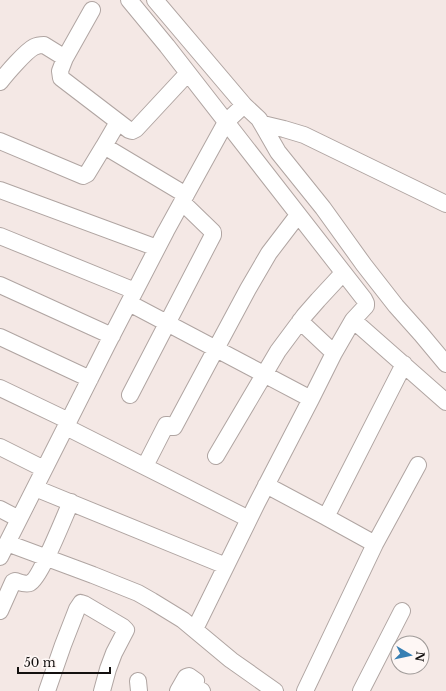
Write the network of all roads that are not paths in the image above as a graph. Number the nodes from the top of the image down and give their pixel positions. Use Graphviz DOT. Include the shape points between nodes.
graph roads {
  1 [pos="129,0"];
  2 [pos="155,0"];
  3 [pos="92,10"];
  4 [pos="65,58"];
  5 [pos="188,73"];
  6 [pos="0,82"];
  7 [pos="235,114"];
  8 [pos="118,122"];
  9 [pos="263,124"];
  10 [pos="0,141"];
  11 [pos="104,146"];
  12 [pos="0,190"];
  13 [pos="184,198"];
  14 [pos="446,204"];
  15 [pos="298,214"];
  16 [pos="0,236"];
  17 [pos="157,248"];
  18 [pos="343,273"];
  19 [pos="0,285"];
  20 [pos="132,297"];
  21 [pos="353,320"];
  22 [pos="300,321"];
  23 [pos="167,323"];
  24 [pos="112,336"];
  25 [pos="0,337"];
  26 [pos="216,349"];
  27 [pos="334,353"];
  28 [pos="404,364"];
  29 [pos="446,364"];
  30 [pos="264,374"];
  31 [pos="90,379"];
  32 [pos="0,388"];
  33 [pos="130,395"];
  34 [pos="311,399"];
  35 [pos="446,402"];
  36 [pos="67,424"];
  37 [pos="0,447"];
  38 [pos="216,456"];
  39 [pos="418,465"];
  40 [pos="145,466"];
  41 [pos="44,469"];
  42 [pos="266,485"];
  43 [pos="35,488"];
  44 [pos="71,502"];
  45 [pos="0,509"];
  46 [pos="326,517"];
  47 [pos="19,519"];
  48 [pos="249,519"];
  49 [pos="375,544"];
  50 [pos="3,550"];
  51 [pos="46,558"];
  52 [pos="226,566"];
  53 [pos="0,611"];
  54 [pos="402,611"];
  55 [pos="195,629"];
  56 [pos="47,691"];
  57 [pos="102,691"];
  58 [pos="178,691"];
  59 [pos="202,691"];
  60 [pos="275,691"];
  61 [pos="305,691"];
  62 [pos="361,691"];
  1 -- 5 [label="street"];
  2 -- 7 [label="street"];
  3 -- 4 [label="street"];
  4 -- 6 [label="street" via="44,45 36,46"];
  4 -- 8 [label="street" via="60,72 61,78"];
  5 -- 7 [label="street"];
  5 -- 8 [label="street" via="136,129 129,130"];
  7 -- 9 [label="street" via="254,114"];
  7 -- 13 [label="street"];
  7 -- 15 [label="street"];
  8 -- 11 [label="street"];
  9 -- 14 [label="street" via="304,135"];
  9 -- 29 [label="street" via="278,152 324,208 364,265"];
  10 -- 11 [label="street" via="83,176"];
  11 -- 13 [label="street"];
  12 -- 17 [label="street"];
  13 -- 17 [label="street"];
  13 -- 23 [label="street" via="213,235"];
  15 -- 18 [label="street"];
  15 -- 26 [label="street" via="258,271"];
  16 -- 20 [label="street"];
  17 -- 20 [label="street"];
  18 -- 21 [label="street" via="366,304"];
  18 -- 22 [label="street"];
  19 -- 24 [label="street"];
  20 -- 23 [label="street"];
  20 -- 24 [label="street"];
  21 -- 27 [label="street"];
  21 -- 28 [label="street"];
  22 -- 27 [label="street"];
  22 -- 30 [label="street"];
  23 -- 26 [label="street"];
  23 -- 33 [label="street"];
  24 -- 31 [label="street"];
  25 -- 31 [label="street"];
  26 -- 30 [label="street"];
  26 -- 40 [label="street" via="174,427 166,426"];
  27 -- 34 [label="street"];
  28 -- 35 [label="street"];
  28 -- 46 [label="street"];
  30 -- 34 [label="street"];
  30 -- 38 [label="street"];
  31 -- 36 [label="street"];
  32 -- 36 [label="street"];
  34 -- 42 [label="street"];
  36 -- 40 [label="street"];
  36 -- 41 [label="street"];
  37 -- 41 [label="street"];
  39 -- 49 [label="street"];
  40 -- 48 [label="street"];
  41 -- 43 [label="street"];
  42 -- 46 [label="street"];
  42 -- 48 [label="street"];
  43 -- 44 [label="street"];
  43 -- 47 [label="street"];
  44 -- 51 [label="street"];
  44 -- 52 [label="street"];
  45 -- 47 [label="street"];
  46 -- 49 [label="street"];
  47 -- 50 [label="street"];
  48 -- 52 [label="street"];
  49 -- 61 [label="street"];
  50 -- 51 [label="street"];
  51 -- 53 [label="street" via="32,582 13,582"];
  51 -- 55 [label="street" via="138,593"];
  52 -- 55 [label="street"];
  54 -- 62 [label="street"];
  55 -- 60 [label="street" via="231,660"];
  56 -- 57 [label="street" via="63,644 81,603 126,630 114,653"];
  58 -- 59 [label="street" via="189,676 196,681 194,687"];
}
